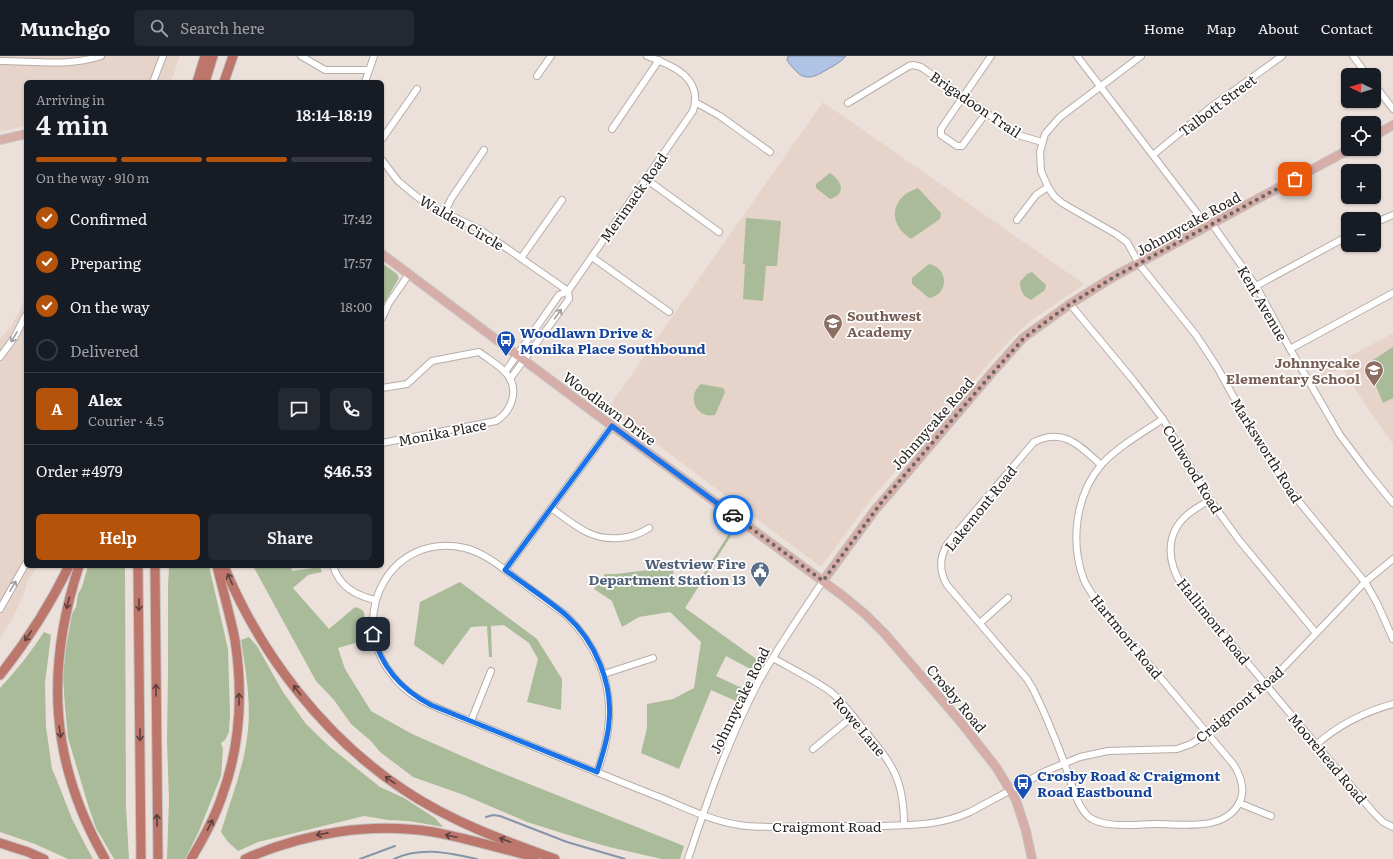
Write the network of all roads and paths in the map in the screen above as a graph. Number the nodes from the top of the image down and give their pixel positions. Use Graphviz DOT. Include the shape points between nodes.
graph roads {
  1 [pos="100,56"];
  2 [pos="163,56"];
  3 [pos="205,56"];
  4 [pos="213,56"];
  5 [pos="234,56"];
  6 [pos="301,56"];
  7 [pos="374,56"];
  8 [pos="551,56"];
  9 [pos="647,56"];
  10 [pos="991,56"];
  11 [pos="1077,56"];
  12 [pos="1141,56"];
  13 [pos="1282,56"];
  14 [pos="1352,56"];
  15 [pos="659,60"];
  16 [pos="0,61"];
  17 [pos="1361,68"];
  18 [pos="368,70"];
  19 [pos="537,76"];
  20 [pos="154,80"];
  21 [pos="198,80"];
  22 [pos="206,80"];
  23 [pos="225,80"];
  24 [pos="228,80"];
  25 [pos="366,80"];
  26 [pos="1100,86"];
  27 [pos="417,90"];
  28 [pos="1381,93"];
  29 [pos="962,96"];
  30 [pos="696,102"];
  31 [pos="848,103"];
  32 [pos="1393,109"];
  33 [pos="986,113"];
  34 [pos="1393,125"];
  35 [pos="612,128"];
  36 [pos="1381,132"];
  37 [pos="24,134"];
  38 [pos="384,135"];
  39 [pos="0,140"];
  40 [pos="1042,142"];
  41 [pos="484,150"];
  42 [pos="770,152"];
  43 [pos="1341,154"];
  44 [pos="1153,155"];
  45 [pos="384,163"];
  46 [pos="646,179"];
  47 [pos="1048,187"];
  48 [pos="562,200"];
  49 [pos="445,212"];
  50 [pos="1393,215"];
  51 [pos="1017,220"];
  52 [pos="1381,220"];
  53 [pos="1210,225"];
  54 [pos="719,232"];
  55 [pos="1341,240"];
  56 [pos="384,255"];
  57 [pos="592,257"];
  58 [pos="521,258"];
  59 [pos="1139,264"];
  60 [pos="409,274"];
  61 [pos="1256,286"];
  62 [pos="568,291"];
  63 [pos="1393,293"];
  64 [pos="1070,304"];
  65 [pos="669,312"];
  66 [pos="384,313"];
  67 [pos="24,319"];
  68 [pos="1290,349"];
  69 [pos="517,355"];
  70 [pos="0,357"];
  71 [pos="524,360"];
  72 [pos="508,375"];
  73 [pos="384,388"];
  74 [pos="1163,419"];
  75 [pos="612,426"];
  76 [pos="384,443"];
  77 [pos="1101,465"];
  78 [pos="1210,500"];
  79 [pos="1393,503"];
  80 [pos="551,508"];
  81 [pos="649,528"];
  82 [pos="1393,559"];
  83 [pos="24,566"];
  84 [pos="68,568"];
  85 [pos="78,568"];
  86 [pos="138,568"];
  87 [pos="155,568"];
  88 [pos="217,568"];
  89 [pos="225,568"];
  90 [pos="333,568"];
  91 [pos="505,570"];
  92 [pos="823,581"];
  93 [pos="1365,582"];
  94 [pos="1008,598"];
  95 [pos="375,600"];
  96 [pos="0,608"];
  97 [pos="980,623"];
  98 [pos="1316,633"];
  99 [pos="1393,639"];
  100 [pos="653,658"];
  101 [pos="773,658"];
  102 [pos="491,670"];
  103 [pos="604,674"];
  104 [pos="0,675"];
  105 [pos="1266,684"];
  106 [pos="1393,704"];
  107 [pos="853,716"];
  108 [pos="471,721"];
  109 [pos="1207,734"];
  110 [pos="1317,744"];
  111 [pos="813,749"];
  112 [pos="1064,762"];
  113 [pos="597,772"];
  114 [pos="1010,790"];
  115 [pos="1239,803"];
  116 [pos="702,815"];
  117 [pos="1271,816"];
  118 [pos="904,825"];
  119 [pos="1393,827"];
  120 [pos="0,843"];
  121 [pos="44,859"];
  122 [pos="105,859"];
  123 [pos="141,859"];
  124 [pos="158,859"];
  125 [pos="191,859"];
  126 [pos="245,859"];
  127 [pos="544,859"];
  128 [pos="554,859"];
  129 [pos="688,859"];
  130 [pos="1032,859"];
  1 -- 16 [label="street" via="70,62"];
  2 -- 20 [label="street"];
  3 -- 21 [label="highway"];
  4 -- 22 [label="highway"];
  5 -- 23 [label="highway"];
  5 -- 24 [label="highway"];
  6 -- 18 [label="street" via="325,70"];
  7 -- 18 [label="street"];
  8 -- 19 [label="street"];
  9 -- 15 [label="street"];
  10 -- 29 [label="street"];
  11 -- 26 [label="street, Kent Avenue"];
  12 -- 26 [label="street"];
  13 -- 44 [label="street, Talbott Street" via="1211,107"];
  14 -- 17 [label="street"];
  15 -- 30 [label="street" via="688,78 695,92"];
  15 -- 35 [label="street"];
  18 -- 25 [label="street"];
  26 -- 40 [label="street" via="1056,120"];
  26 -- 44 [label="street, Kent Avenue"];
  27 -- 38 [label="street"];
  28 -- 32 [label="street"];
  29 -- 31 [label="street, Brigadoon Trail" via="921,67 913,65"];
  29 -- 33 [label="street, Brigadoon Trail"];
  29 -- 33 [label="street" via="941,128 941,135 957,146 962,146"];
  30 -- 42 [label="street"];
  30 -- 46 [label="street, Merimack Road" via="688,119"];
  33 -- 40 [label="street, Brigadoon Trail" via="1018,134"];
  34 -- 36 [label="main road"];
  37 -- 39 [label="main road"];
  40 -- 47 [label="street, Marksworth Road" via="1040,164"];
  41 -- 49 [label="street"];
  43 -- 53 [label="main road, Johnnycake Road"];
  44 -- 53 [label="street, Kent Avenue"];
  45 -- 49 [label="street, Walden Circle" via="410,192"];
  46 -- 54 [label="street"];
  46 -- 57 [label="street, Merimack Road"];
  47 -- 51 [label="street" via="1036,196"];
  47 -- 59 [label="street, Marksworth Road" via="1062,203 1127,242"];
  48 -- 58 [label="street"];
  49 -- 58 [label="street, Walden Circle" via="479,229"];
  50 -- 52 [label="street"];
  53 -- 59 [label="main road, Johnnycake Road"];
  53 -- 61 [label="street, Kent Avenue"];
  55 -- 61 [label="street"];
  56 -- 60 [label="main road, Woodlawn Drive"];
  57 -- 62 [label="street, Merimack Road"];
  57 -- 65 [label="street"];
  58 -- 62 [label="street, Walden Circle"];
  59 -- 64 [label="main road, Johnnycake Road"];
  59 -- 93 [label="street, Marksworth Road" via="1196,335 1217,367 1263,450 1292,493"];
  60 -- 66 [label="street"];
  60 -- 69 [label="main road, Woodlawn Drive"];
  61 -- 68 [label="street, Kent Avenue"];
  62 -- 69 [label="street, Merimack Road" via="559,295"];
  71 -- 62 [label="street, Merimack Road, one-way" via="569,299"];
  63 -- 68 [label="street"];
  64 -- 74 [label="street, Collwood Road"];
  64 -- 92 [label="main road, Johnnycake Road" via="1028,335 1010,353 875,510"];
  67 -- 70 [label="street, one-way"];
  68 -- 79 [label="street, Kent Avenue" via="1340,435"];
  69 -- 71 [label="main road, Woodlawn Drive"];
  69 -- 72 [label="street, Merimack Road"];
  71 -- 72 [label="street, Merimack Road"];
  71 -- 75 [label="main road, Woodlawn Drive"];
  72 -- 73 [label="street" via="479,352 432,361 407,384"];
  72 -- 76 [label="street, Monika Place" via="514,392 512,402 506,413 496,421"];
  74 -- 77 [label="street, Hartmont Road"];
  74 -- 78 [label="street, Collwood Road"];
  75 -- 80 [label="street"];
  75 -- 92 [label="main road, Woodlawn Drive"];
  77 -- 97 [label="street, Lakemont Road" via="1070,439 1057,436 1034,442 948,543 940,563 943,578"];
  77 -- 109 [label="street, Hartmont Road" via="1084,494 1078,519 1076,530 1080,570 1100,606"];
  78 -- 98 [label="street, Collwood Road" via="1253,559"];
  78 -- 105 [label="street, Hallimont Road" via="1187,515 1177,528 1170,552 1173,569 1182,585"];
  80 -- 81 [label="street" via="582,530 599,537 628,537"];
  80 -- 91 [label="street"];
  82 -- 93 [label="street, Craigmont Road"];
  96 -- 83 [label="street, one-way"];
  84 -- 104 [label="highway, one-way" via="47,607"];
  85 -- 122 [label="highway, one-way" via="61,638 57,670 58,711 63,753 69,776 90,831"];
  86 -- 123 [label="highway, one-way"];
  124 -- 87 [label="highway, one-way"];
  125 -- 88 [label="highway, one-way" via="222,796 234,752 238,721 238,666"];
  128 -- 89 [label="highway, one-way" via="473,828 440,811 404,790 362,758 319,717 296,689 259,635"];
  90 -- 95 [label="street" via="349,590"];
  91 -- 95 [label="street, Craigmont Road" via="479,552 446,546 426,549 399,562 384,581"];
  91 -- 103 [label="street, Craigmont Road" via="566,615 593,650"];
  92 -- 101 [label="street, Johnnycake Road"];
  92 -- 114 [label="main road, Crosby Road" via="865,614 885,634 980,746"];
  93 -- 98 [label="street, Craigmont Road"];
  93 -- 99 [label="street, Marksworth Road"];
  94 -- 97 [label="street"];
  95 -- 108 [label="street, Craigmont Road" via="373,634 376,647 390,672 420,700"];
  97 -- 112 [label="street, Lakemont Road" via="1027,679"];
  98 -- 105 [label="street, Craigmont Road"];
  100 -- 103 [label="street"];
  101 -- 107 [label="street, Rowe Lane" via="825,688"];
  101 -- 116 [label="street, Johnnycake Road" via="729,746"];
  102 -- 108 [label="street"];
  103 -- 113 [label="street, Craigmont Road" via="608,690 609,720 605,748"];
  105 -- 109 [label="street, Craigmont Road"];
  105 -- 110 [label="street, Moorehead Road"];
  106 -- 110 [label="street" via="1371,710 1348,721"];
  107 -- 111 [label="street"];
  107 -- 118 [label="street, Rowe Lane" via="885,755 896,773 902,796"];
  108 -- 113 [label="street, Craigmont Road"];
  109 -- 112 [label="street, Craigmont Road" via="1177,749 1108,751"];
  109 -- 115 [label="street, Hartmont Road" via="1239,773 1242,789"];
  110 -- 119 [label="street, Moorehead Road" via="1373,812"];
  112 -- 114 [label="street, Craigmont Road"];
  112 -- 115 [label="street, Lakemont Road" via="1083,811 1097,822 1105,824 1208,824 1232,814"];
  113 -- 116 [label="street, Craigmont Road"];
  114 -- 118 [label="street, Craigmont Road" via="958,818 933,824"];
  114 -- 130 [label="main road, Crosby Road" via="1022,815"];
  115 -- 117 [label="street"];
  116 -- 118 [label="street, Craigmont Road" via="728,823 754,826"];
  116 -- 129 [label="street, Johnnycake Road"];
  120 -- 121 [label="highway"];
  127 -- 126 [label="highway, one-way" via="432,832 376,829 306,837"];
}
